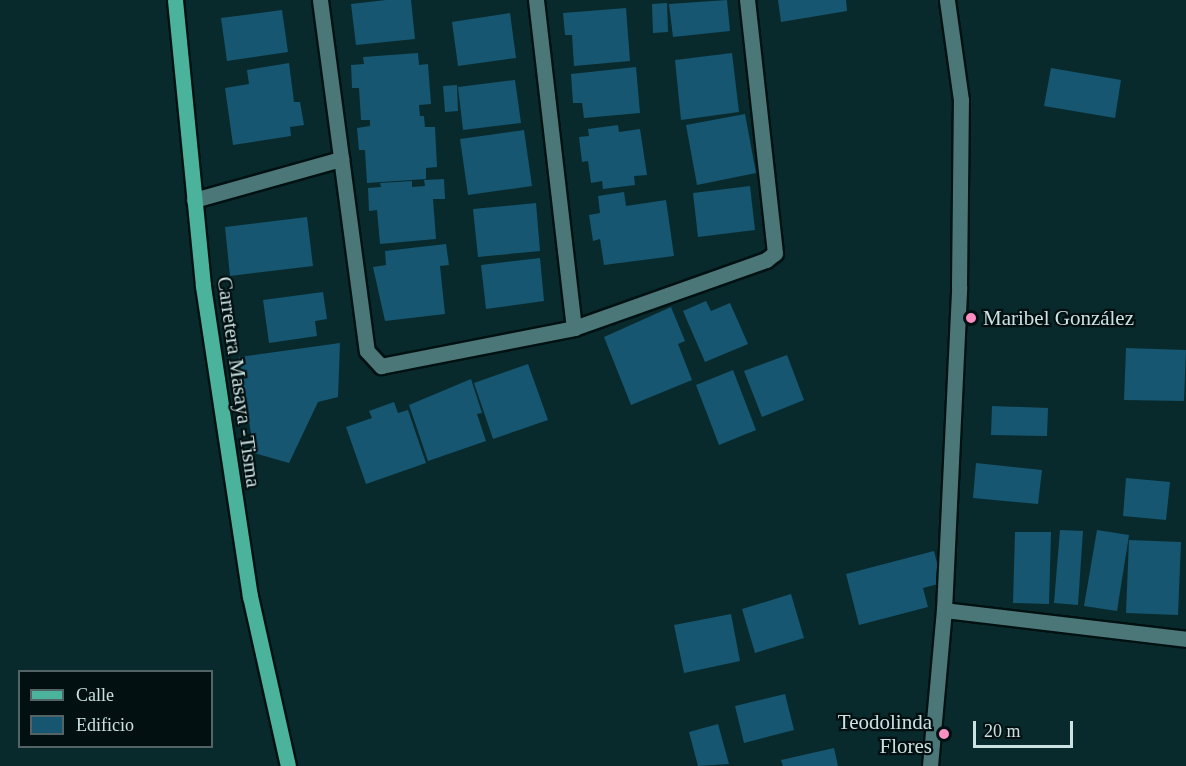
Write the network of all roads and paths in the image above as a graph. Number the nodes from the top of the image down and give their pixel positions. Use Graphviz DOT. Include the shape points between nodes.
graph roads {
  1 [pos="175,0"];
  2 [pos="320,0"];
  3 [pos="536,0"];
  4 [pos="747,0"];
  5 [pos="947,0"];
  6 [pos="341,159"];
  7 [pos="194,200"];
  8 [pos="574,327"];
  9 [pos="944,610"];
  10 [pos="1186,639"];
  11 [pos="288,766"];
  12 [pos="930,766"];
  1 -- 7 [label="main road, Carretera Masaya -Tisma"];
  2 -- 6 [label="street"];
  3 -- 8 [label="street"];
  4 -- 8 [label="street" via="775,253 766,260"];
  5 -- 9 [label="street" via="961,100 959,285"];
  6 -- 7 [label="street"];
  6 -- 8 [label="street" via="367,351 381,366"];
  7 -- 11 [label="main road, Carretera Masaya -Tisma" via="203,286 250,596"];
  9 -- 10 [label="street"];
  9 -- 12 [label="street"];
}
